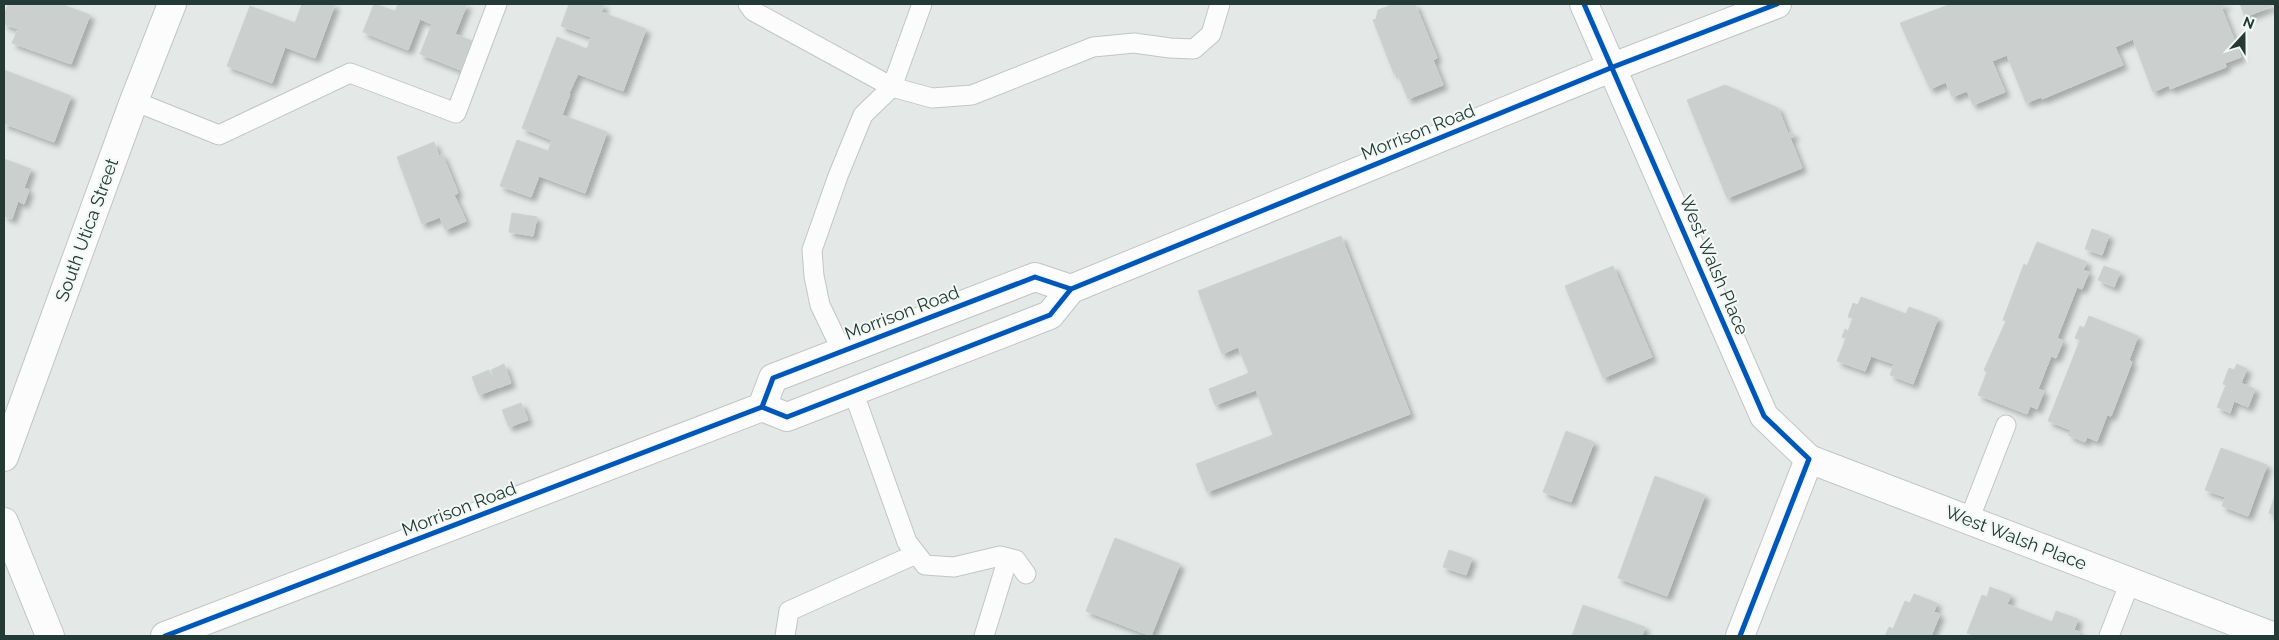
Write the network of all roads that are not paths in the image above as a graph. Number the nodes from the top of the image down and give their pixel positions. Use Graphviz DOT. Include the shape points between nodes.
graph roads {
  1 [pos="172,4"];
  2 [pos="497,4"];
  3 [pos="748,4"];
  4 [pos="922,4"];
  5 [pos="1220,4"];
  6 [pos="1584,4"];
  7 [pos="1776,4"];
  8 [pos="1613,67"];
  9 [pos="892,87"];
  10 [pos="134,101"];
  11 [pos="1071,289"];
  12 [pos="842,351"];
  13 [pos="853,391"];
  14 [pos="762,407"];
  15 [pos="2006,425"];
  16 [pos="4,457"];
  17 [pos="1809,459"];
  18 [pos="1969,520"];
  19 [pos="4,522"];
  20 [pos="916,554"];
  21 [pos="1008,558"];
  22 [pos="1026,574"];
  23 [pos="2130,582"];
  24 [pos="50,636"];
  25 [pos="165,636"];
  26 [pos="785,636"];
  27 [pos="984,636"];
  28 [pos="1740,636"];
  29 [pos="2109,636"];
  30 [pos="2272,636"];
  1 -- 10 [label="main road, South Utica Street"];
  2 -- 10 [label="lane" via="456,113 350,74 219,135"];
  3 -- 9 [label="lane" via="753,11"];
  4 -- 9 [label="lane"];
  5 -- 9 [label="lane" via="1211,34 1194,49 1134,43 1092,47 972,95 932,98"];
  6 -- 8 [label="main road, West Walsh Place"];
  7 -- 8 [label="main road, Morrison Road"];
  8 -- 11 [label="main road, Morrison Road"];
  8 -- 17 [label="main road, West Walsh Place" via="1764,416"];
  9 -- 12 [label="lane" via="863,115 812,250 820,305"];
  10 -- 16 [label="main road, South Utica Street"];
  11 -- 12 [label="main road, Morrison Road" via="1035,277"];
  11 -- 13 [label="main road, Morrison Road" via="1050,315"];
  12 -- 14 [label="main road, Morrison Road" via="773,378"];
  13 -- 14 [label="main road, Morrison Road" via="787,417"];
  13 -- 20 [label="lane" via="907,542"];
  14 -- 25 [label="main road, Morrison Road"];
  15 -- 18 [label="lane"];
  17 -- 18 [label="main road, West Walsh Place"];
  17 -- 28 [label="main road"];
  18 -- 23 [label="main road, West Walsh Place"];
  19 -- 24 [label="main road"];
  20 -- 21 [label="lane" via="925,565 954,567 1000,556"];
  20 -- 26 [label="lane" via="789,611"];
  21 -- 22 [label="lane" via="1016,560"];
  21 -- 27 [label="lane"];
  23 -- 29 [label="lane"];
  23 -- 30 [label="main road, West Walsh Place"];
}
